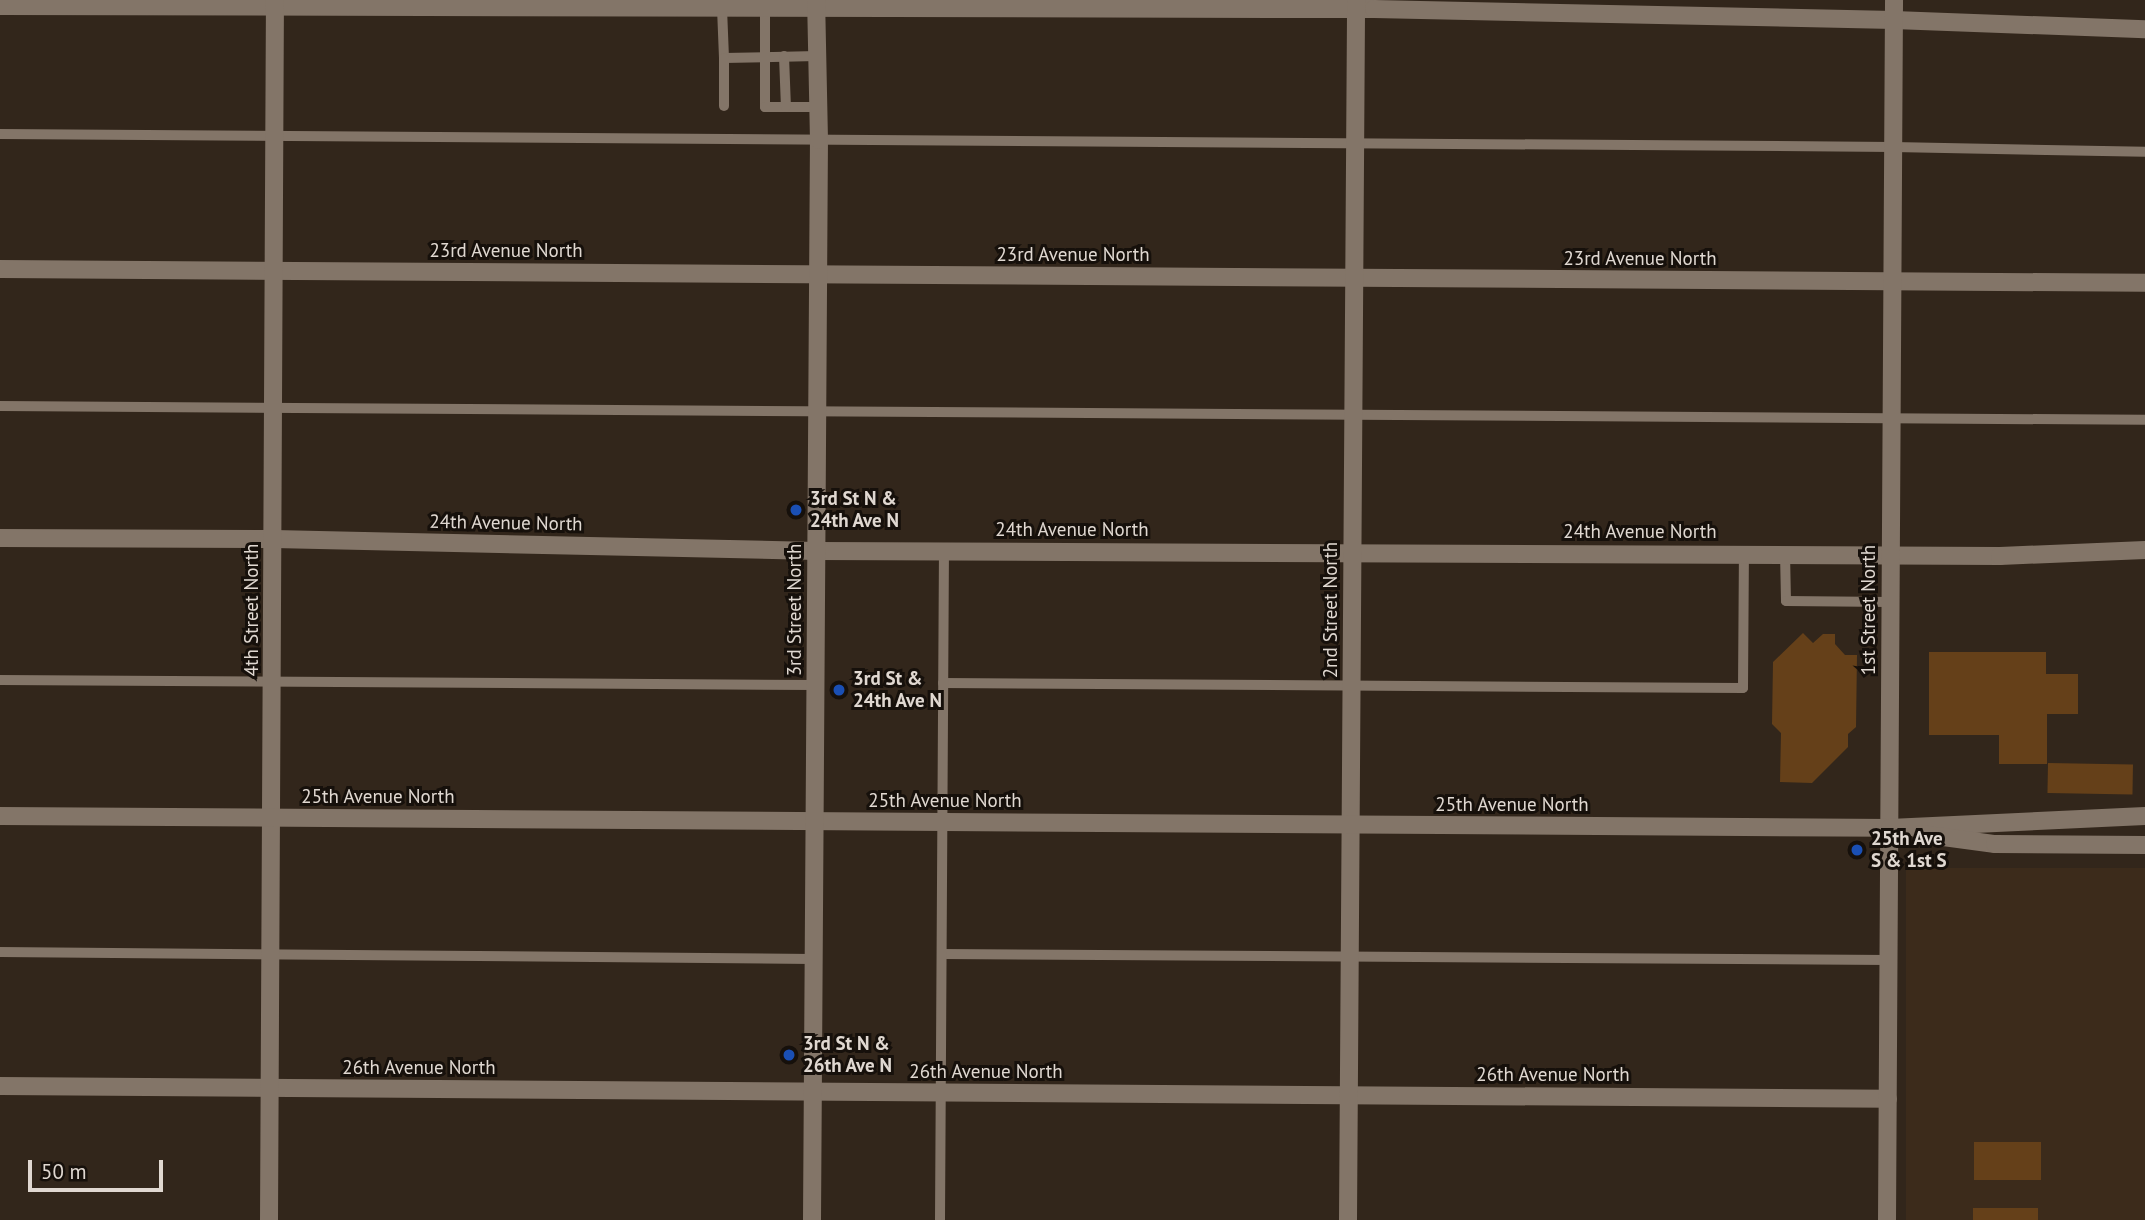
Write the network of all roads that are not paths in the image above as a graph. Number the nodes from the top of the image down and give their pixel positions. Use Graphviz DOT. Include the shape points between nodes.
graph roads {
  1 [pos="1894,0"];
  2 [pos="274,3"];
  3 [pos="816,4"];
  4 [pos="1356,5"];
  5 [pos="0,6"];
  6 [pos="722,8"];
  7 [pos="765,8"];
  8 [pos="1894,20"];
  9 [pos="2145,29"];
  10 [pos="784,56"];
  11 [pos="817,56"];
  12 [pos="765,57"];
  13 [pos="724,58"];
  14 [pos="724,106"];
  15 [pos="786,107"];
  16 [pos="818,107"];
  17 [pos="0,134"];
  18 [pos="276,136"];
  19 [pos="819,140"];
  20 [pos="1355,144"];
  21 [pos="1893,147"];
  22 [pos="2145,152"];
  23 [pos="0,269"];
  24 [pos="275,271"];
  25 [pos="818,274"];
  26 [pos="1354,278"];
  27 [pos="1892,282"];
  28 [pos="2145,283"];
  29 [pos="0,406"];
  30 [pos="274,408"];
  31 [pos="817,411"];
  32 [pos="1353,415"];
  33 [pos="1892,418"];
  34 [pos="2145,420"];
  35 [pos="0,538"];
  36 [pos="274,539"];
  37 [pos="2145,550"];
  38 [pos="816,551"];
  39 [pos="944,551"];
  40 [pos="1352,551"];
  41 [pos="1744,553"];
  42 [pos="1785,553"];
  43 [pos="1891,554"];
  44 [pos="1890,602"];
  45 [pos="0,680"];
  46 [pos="273,682"];
  47 [pos="943,683"];
  48 [pos="815,685"];
  49 [pos="1352,686"];
  50 [pos="0,816"];
  51 [pos="2145,816"];
  52 [pos="272,817"];
  53 [pos="814,821"];
  54 [pos="942,822"];
  55 [pos="1351,825"];
  56 [pos="1890,828"];
  57 [pos="2145,845"];
  58 [pos="0,952"];
  59 [pos="271,954"];
  60 [pos="942,954"];
  61 [pos="1350,957"];
  62 [pos="813,958"];
  63 [pos="1888,960"];
  64 [pos="0,1086"];
  65 [pos="270,1088"];
  66 [pos="813,1091"];
  67 [pos="941,1092"];
  68 [pos="1349,1095"];
  69 [pos="1888,1099"];
  70 [pos="269,1220"];
  71 [pos="812,1220"];
  72 [pos="940,1220"];
  73 [pos="1348,1220"];
  74 [pos="1886,1220"];
  1 -- 8 [label="street, 1st Street North"];
  2 -- 5 [label="street"];
  2 -- 6 [label="street"];
  2 -- 18 [label="street, 4th Street North"];
  3 -- 4 [label="street"];
  3 -- 7 [label="street"];
  3 -- 11 [label="street, 3rd Street North"];
  4 -- 8 [label="street"];
  4 -- 20 [label="street, 2nd Street North"];
  6 -- 7 [label="street"];
  6 -- 13 [label="lane"];
  7 -- 12 [label="lane"];
  8 -- 9 [label="street"];
  8 -- 21 [label="street, 1st Street North"];
  10 -- 11 [label="lane"];
  10 -- 12 [label="lane"];
  10 -- 15 [label="lane"];
  11 -- 16 [label="street, 3rd Street North"];
  12 -- 13 [label="lane"];
  12 -- 15 [label="lane" via="765,107"];
  13 -- 14 [label="lane"];
  15 -- 16 [label="lane"];
  16 -- 19 [label="street, 3rd Street North"];
  17 -- 18 [label="lane"];
  18 -- 19 [label="lane"];
  18 -- 24 [label="street, 4th Street North"];
  19 -- 20 [label="lane"];
  19 -- 25 [label="street, 3rd Street North"];
  20 -- 21 [label="lane"];
  20 -- 26 [label="street, 2nd Street North"];
  21 -- 22 [label="lane"];
  21 -- 27 [label="street, 1st Street North"];
  23 -- 24 [label="street, 23rd Avenue North"];
  24 -- 25 [label="street, 23rd Avenue North"];
  24 -- 30 [label="street, 4th Street North"];
  25 -- 26 [label="street, 23rd Avenue North"];
  25 -- 31 [label="street, 3rd Street North"];
  26 -- 27 [label="street, 23rd Avenue North"];
  26 -- 32 [label="street, 2nd Street North"];
  27 -- 28 [label="street, 23rd Avenue North"];
  27 -- 33 [label="street, 1st Street North"];
  29 -- 30 [label="lane"];
  30 -- 31 [label="lane"];
  30 -- 36 [label="street, 4th Street North"];
  31 -- 32 [label="lane"];
  31 -- 38 [label="street, 3rd Street North"];
  32 -- 33 [label="lane"];
  32 -- 40 [label="street, 2nd Street North"];
  33 -- 34 [label="lane"];
  33 -- 43 [label="street, 1st Street North"];
  35 -- 36 [label="street, 24th Avenue North"];
  36 -- 38 [label="street, 24th Avenue North"];
  36 -- 46 [label="street, 4th Street North"];
  37 -- 43 [label="street, 24th Avenue North" via="2000,556"];
  38 -- 39 [label="street, 24th Avenue North"];
  38 -- 48 [label="street, 3rd Street North"];
  39 -- 40 [label="street, 24th Avenue North"];
  39 -- 47 [label="lane"];
  40 -- 41 [label="street, 24th Avenue North"];
  40 -- 49 [label="street, 2nd Street North"];
  41 -- 42 [label="street, 24th Avenue North"];
  41 -- 49 [label="lane" via="1743,688"];
  42 -- 43 [label="street, 24th Avenue North"];
  42 -- 44 [label="lane" via="1786,601"];
  43 -- 44 [label="street, 1st Street North"];
  44 -- 56 [label="street, 1st Street North"];
  45 -- 46 [label="lane"];
  46 -- 48 [label="lane"];
  46 -- 52 [label="street, 4th Street North"];
  47 -- 49 [label="lane"];
  47 -- 54 [label="lane"];
  48 -- 53 [label="street, 3rd Street North"];
  49 -- 55 [label="street, 2nd Street North"];
  50 -- 52 [label="street, 25th Avenue North"];
  51 -- 56 [label="street, 25th Avenue North"];
  52 -- 53 [label="street, 25th Avenue North"];
  52 -- 59 [label="street, 4th Street North"];
  53 -- 54 [label="street, 25th Avenue North"];
  53 -- 62 [label="street, 3rd Street North"];
  54 -- 55 [label="street, 25th Avenue North"];
  54 -- 60 [label="lane"];
  55 -- 56 [label="street, 25th Avenue North"];
  55 -- 61 [label="street, 2nd Street North"];
  56 -- 57 [label="street, 25th Avenue North" via="1995,844"];
  56 -- 63 [label="street, 1st Street North"];
  58 -- 59 [label="lane"];
  59 -- 62 [label="lane"];
  59 -- 65 [label="street, 4th Street North"];
  60 -- 61 [label="lane"];
  60 -- 67 [label="lane"];
  61 -- 63 [label="lane"];
  61 -- 68 [label="street, 2nd Street North"];
  62 -- 66 [label="street, 3rd Street North"];
  63 -- 69 [label="street, 1st Street North"];
  64 -- 65 [label="street, 26th Avenue North"];
  65 -- 66 [label="street, 26th Avenue North"];
  65 -- 70 [label="street, 4th Street North"];
  66 -- 67 [label="street, 26th Avenue North"];
  66 -- 71 [label="street, 3rd Street North"];
  67 -- 68 [label="street, 26th Avenue North"];
  67 -- 72 [label="lane"];
  68 -- 69 [label="street, 26th Avenue North"];
  68 -- 73 [label="street, 2nd Street North"];
  69 -- 74 [label="street, 1st Street North"];
}
